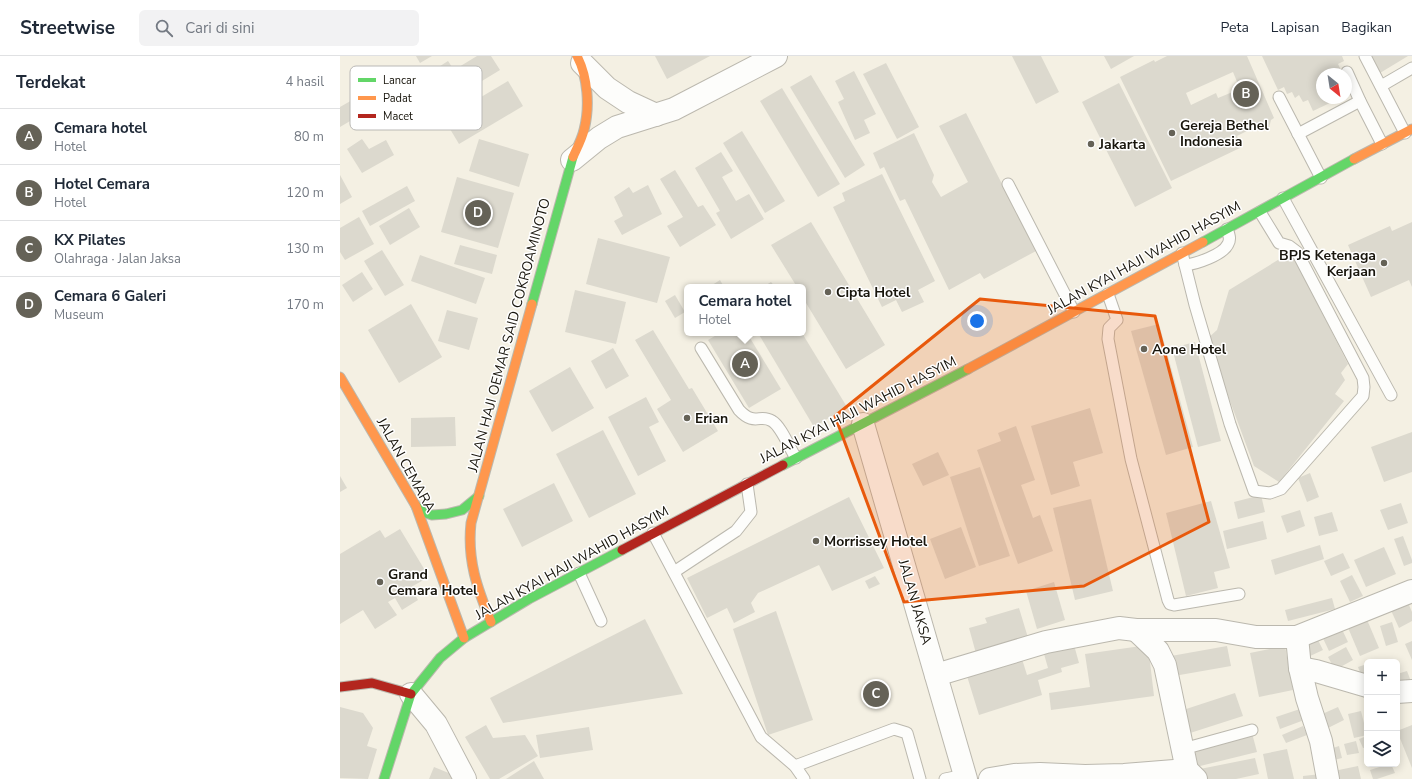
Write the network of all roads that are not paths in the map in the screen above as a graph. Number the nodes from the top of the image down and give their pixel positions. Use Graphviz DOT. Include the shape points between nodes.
graph roads {
  1 [pos="776,56"];
  2 [pos="1366,56"];
  3 [pos="580,59"];
  4 [pos="1412,68"];
  5 [pos="1352,83"];
  6 [pos="1380,86"];
  7 [pos="1279,97"];
  8 [pos="1360,101"];
  9 [pos="656,115"];
  10 [pos="1408,131"];
  11 [pos="1298,134"];
  12 [pos="1382,144"];
  13 [pos="572,160"];
  14 [pos="1321,178"];
  15 [pos="1008,184"];
  16 [pos="1284,198"];
  17 [pos="1260,212"];
  18 [pos="1227,228"];
  19 [pos="1182,253"];
  20 [pos="1185,265"];
  21 [pos="1108,294"];
  22 [pos="1074,312"];
  23 [pos="701,348"];
  24 [pos="340,377"];
  25 [pos="1391,395"];
  26 [pos="863,424"];
  27 [pos="796,458"];
  28 [pos="747,484"];
  29 [pos="479,496"];
  30 [pos="416,506"];
  31 [pos="653,533"];
  32 [pos="674,572"];
  33 [pos="579,573"];
  34 [pos="1412,591"];
  35 [pos="1239,594"];
  36 [pos="601,621"];
  37 [pos="490,622"];
  38 [pos="1136,630"];
  39 [pos="1297,637"];
  40 [pos="464,638"];
  41 [pos="1300,668"];
  42 [pos="936,675"];
  43 [pos="1364,685"];
  44 [pos="340,687"];
  45 [pos="1412,691"];
  46 [pos="1400,692"];
  47 [pos="411,694"];
  48 [pos="1252,730"];
  49 [pos="795,766"];
  50 [pos="1188,766"];
  51 [pos="959,778"];
  52 [pos="384,779"];
  53 [pos="466,779"];
  54 [pos="804,779"];
  55 [pos="920,779"];
  56 [pos="990,779"];
  57 [pos="1328,779"];
  1 -- 9 [label="street" via="674,109"];
  2 -- 6 [label="lane"];
  3 -- 9 [label="street" via="607,88 628,102"];
  3 -- 13 [label="main road, JALAN HAJI OEMAR SAID COKROAMINOTO" via="587,98 585,127"];
  4 -- 6 [label="lane"];
  5 -- 8 [label="lane"];
  6 -- 10 [label="lane"];
  7 -- 11 [label="lane"];
  8 -- 11 [label="lane"];
  8 -- 12 [label="lane"];
  9 -- 13 [label="street" via="617,127 598,138"];
  10 -- 12 [label="main road, JALAN KYAI HAJI WAHID HASYIM"];
  11 -- 14 [label="lane"];
  12 -- 14 [label="main road, JALAN KYAI HAJI WAHID HASYIM"];
  13 -- 29 [label="main road, JALAN HAJI OEMAR SAID COKROAMINOTO"];
  14 -- 16 [label="main road, JALAN KYAI HAJI WAHID HASYIM"];
  15 -- 22 [label="lane"];
  16 -- 17 [label="main road, JALAN KYAI HAJI WAHID HASYIM"];
  16 -- 25 [label="lane"];
  17 -- 18 [label="main road, JALAN KYAI HAJI WAHID HASYIM"];
  17 -- 20 [label="lane" via="1279,243 1297,252 1363,378 1364,387 1363,396 1281,489 1270,494 1254,491 1230,424"];
  18 -- 19 [label="main road, JALAN KYAI HAJI WAHID HASYIM"];
  18 -- 20 [label="lane" via="1230,236 1228,245 1206,259"];
  19 -- 20 [label="lane"];
  19 -- 21 [label="main road, JALAN KYAI HAJI WAHID HASYIM"];
  21 -- 22 [label="main road, JALAN KYAI HAJI WAHID HASYIM"];
  21 -- 35 [label="lane" via="1117,320 1109,328 1108,338 1131,459 1168,600 1174,605"];
  22 -- 26 [label="main road, JALAN KYAI HAJI WAHID HASYIM"];
  23 -- 27 [label="lane" via="739,410 751,419 771,420 776,424"];
  24 -- 30 [label="main road, JALAN CEMARA"];
  26 -- 27 [label="main road, JALAN KYAI HAJI WAHID HASYIM"];
  26 -- 42 [label="street, JALAN JAKSA"];
  27 -- 28 [label="main road, JALAN KYAI HAJI WAHID HASYIM"];
  28 -- 31 [label="main road, JALAN KYAI HAJI WAHID HASYIM"];
  28 -- 32 [label="lane" via="751,512 736,531"];
  29 -- 30 [label="main road" via="462,510 446,514 432,515"];
  29 -- 37 [label="main road, JALAN HAJI OEMAR SAID COKROAMINOTO" via="469,537 471,565 474,581"];
  30 -- 40 [label="main road, JALAN CEMARA"];
  31 -- 32 [label="lane"];
  31 -- 33 [label="main road, JALAN KYAI HAJI WAHID HASYIM"];
  32 -- 49 [label="lane" via="761,737"];
  33 -- 36 [label="lane"];
  33 -- 37 [label="main road, JALAN KYAI HAJI WAHID HASYIM"];
  34 -- 39 [label="street"];
  37 -- 40 [label="main road, JALAN KYAI HAJI WAHID HASYIM"];
  38 -- 39 [label="street" via="1216,630 1256,637"];
  38 -- 42 [label="street" via="1119,628 1046,642"];
  38 -- 50 [label="street" via="1158,651 1165,665"];
  39 -- 41 [label="street"];
  40 -- 47 [label="main road, JALAN KYAI HAJI WAHID HASYIM" via="440,658"];
  41 -- 43 [label="street"];
  41 -- 57 [label="street" via="1321,741"];
  42 -- 51 [label="street, JALAN JAKSA"];
  44 -- 47 [label="main road" via="372,683"];
  45 -- 46 [label="street"];
  47 -- 52 [label="main road, JALAN KYAI HAJI WAHID HASYIM"];
  47 -- 53 [label="street" via="436,724"];
  48 -- 50 [label="lane"];
  49 -- 54 [label="lane"];
  49 -- 55 [label="lane" via="894,729 906,733"];
  50 -- 56 [label="street" via="1093,776 1040,774"];
}
